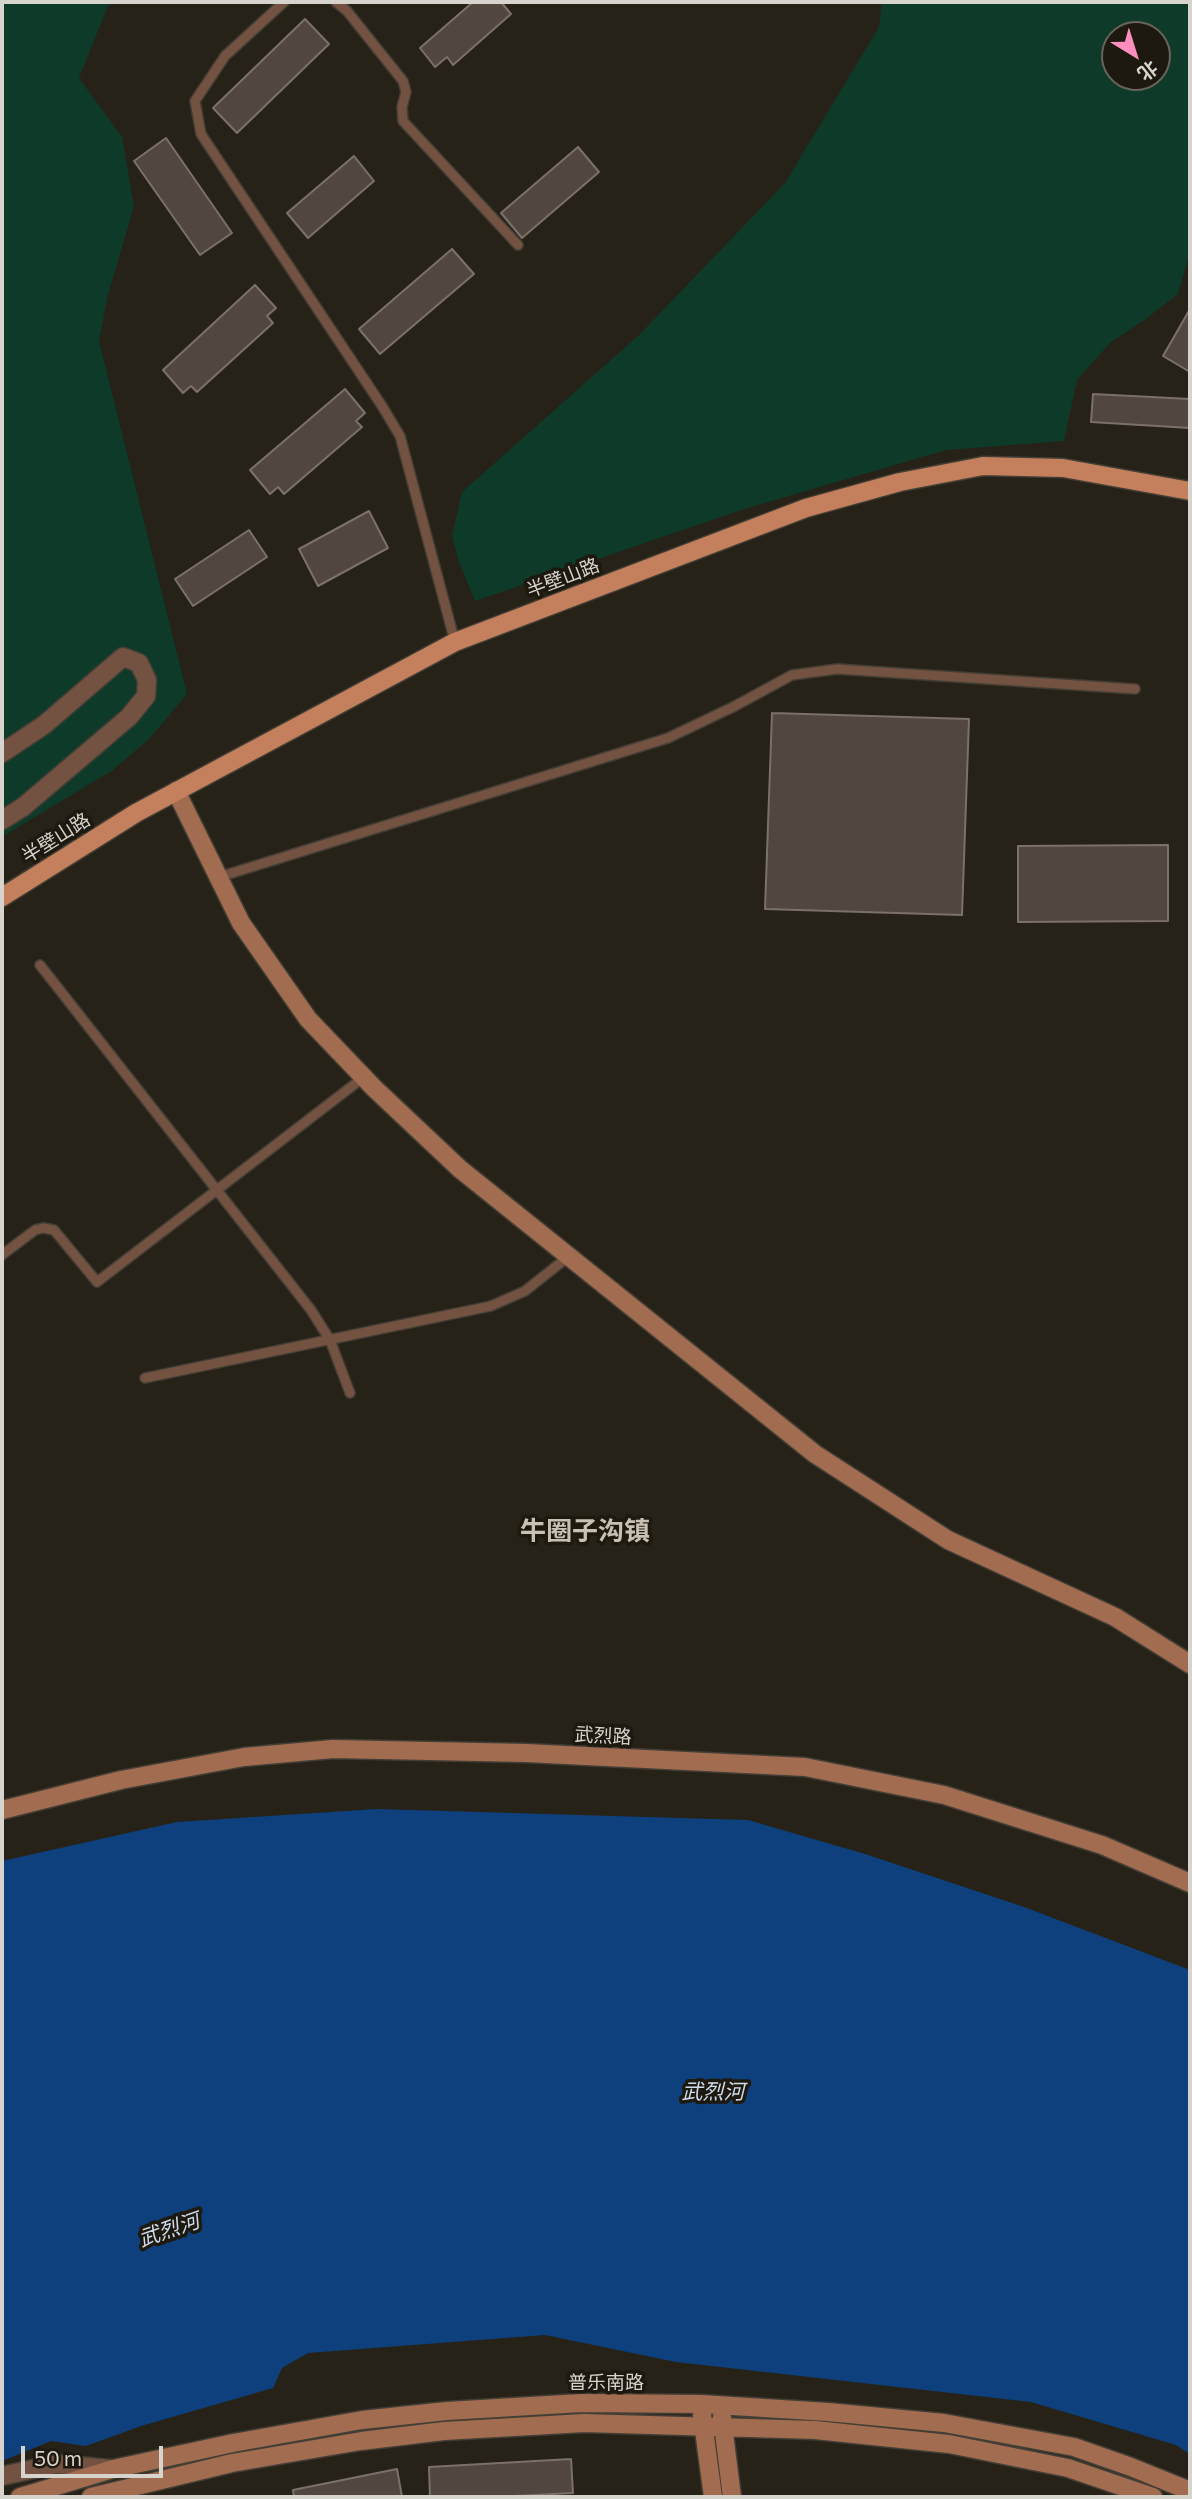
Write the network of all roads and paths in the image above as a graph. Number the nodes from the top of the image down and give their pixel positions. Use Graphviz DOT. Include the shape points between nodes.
graph roads {
  1 [pos="284,2"];
  2 [pos="336,2"];
  3 [pos="519,245"];
  4 [pos="1190,491"];
  5 [pos="455,642"];
  6 [pos="1135,689"];
  7 [pos="2,753"];
  8 [pos="176,791"];
  9 [pos="2,820"];
  10 [pos="218,877"];
  11 [pos="2,897"];
  12 [pos="40,965"];
  13 [pos="364,1077"];
  14 [pos="216,1190"];
  15 [pos="2,1255"];
  16 [pos="569,1256"];
  17 [pos="330,1340"];
  18 [pos="145,1378"];
  19 [pos="350,1393"];
  20 [pos="1190,1664"];
  21 [pos="2,1810"];
  22 [pos="1190,1883"];
  23 [pos="701,2404"];
  24 [pos="720,2406"];
  25 [pos="704,2427"];
  26 [pos="723,2427"];
  27 [pos="113,2469"];
  28 [pos="2,2476"];
  29 [pos="1190,2491"];
  30 [pos="100,2496"];
  31 [pos="20,2497"];
  32 [pos="713,2497"];
  33 [pos="732,2497"];
  34 [pos="1153,2497"];
  1 -- 5 [label="lane" via="225,56 195,102 201,134 400,436"];
  2 -- 3 [label="lane" via="403,81 407,92 403,121"];
  4 -- 5 [label="main road, 半壁山路" via="1063,468 983,466 900,482 806,508"];
  5 -- 8 [label="main road, 半壁山路"];
  6 -- 10 [label="lane" via="837,669 792,675 668,738"];
  7 -- 9 [label="street" via="44,725 123,657 139,663 147,680 146,696 129,718"];
  8 -- 10 [label="main road"];
  8 -- 11 [label="main road, 半壁山路"];
  10 -- 13 [label="main road" via="241,923 308,1019"];
  12 -- 14 [label="lane"];
  13 -- 14 [label="lane"];
  13 -- 16 [label="main road" via="460,1169"];
  14 -- 15 [label="lane" via="97,1282 54,1230 35,1230"];
  14 -- 17 [label="lane"];
  16 -- 17 [label="lane" via="525,1291 491,1306"];
  16 -- 20 [label="main road" via="816,1454 948,1540 1115,1617"];
  17 -- 18 [label="lane"];
  17 -- 19 [label="lane"];
  21 -- 22 [label="main road, 武烈路" via="121,1780 244,1757 333,1749 805,1767 944,1795 1102,1845"];
  23 -- 24 [label="main road, 普乐南路"];
  23 -- 25 [label="main road"];
  23 -- 27 [label="main road, 普乐南路" via="581,2403 362,2420"];
  24 -- 26 [label="main road"];
  24 -- 29 [label="main road, 普乐南路" via="944,2423 1017,2436 1074,2447"];
  25 -- 26 [label="main road, 普乐南路"];
  25 -- 30 [label="main road, 普乐南路" via="584,2423 444,2431 232,2463"];
  25 -- 32 [label="main road"];
  26 -- 33 [label="main road"];
  26 -- 34 [label="main road, 普乐南路" via="815,2430 949,2444 1068,2468"];
  27 -- 28 [label="street" via="56,2464"];
  27 -- 31 [label="main road, 普乐南路"];
}
